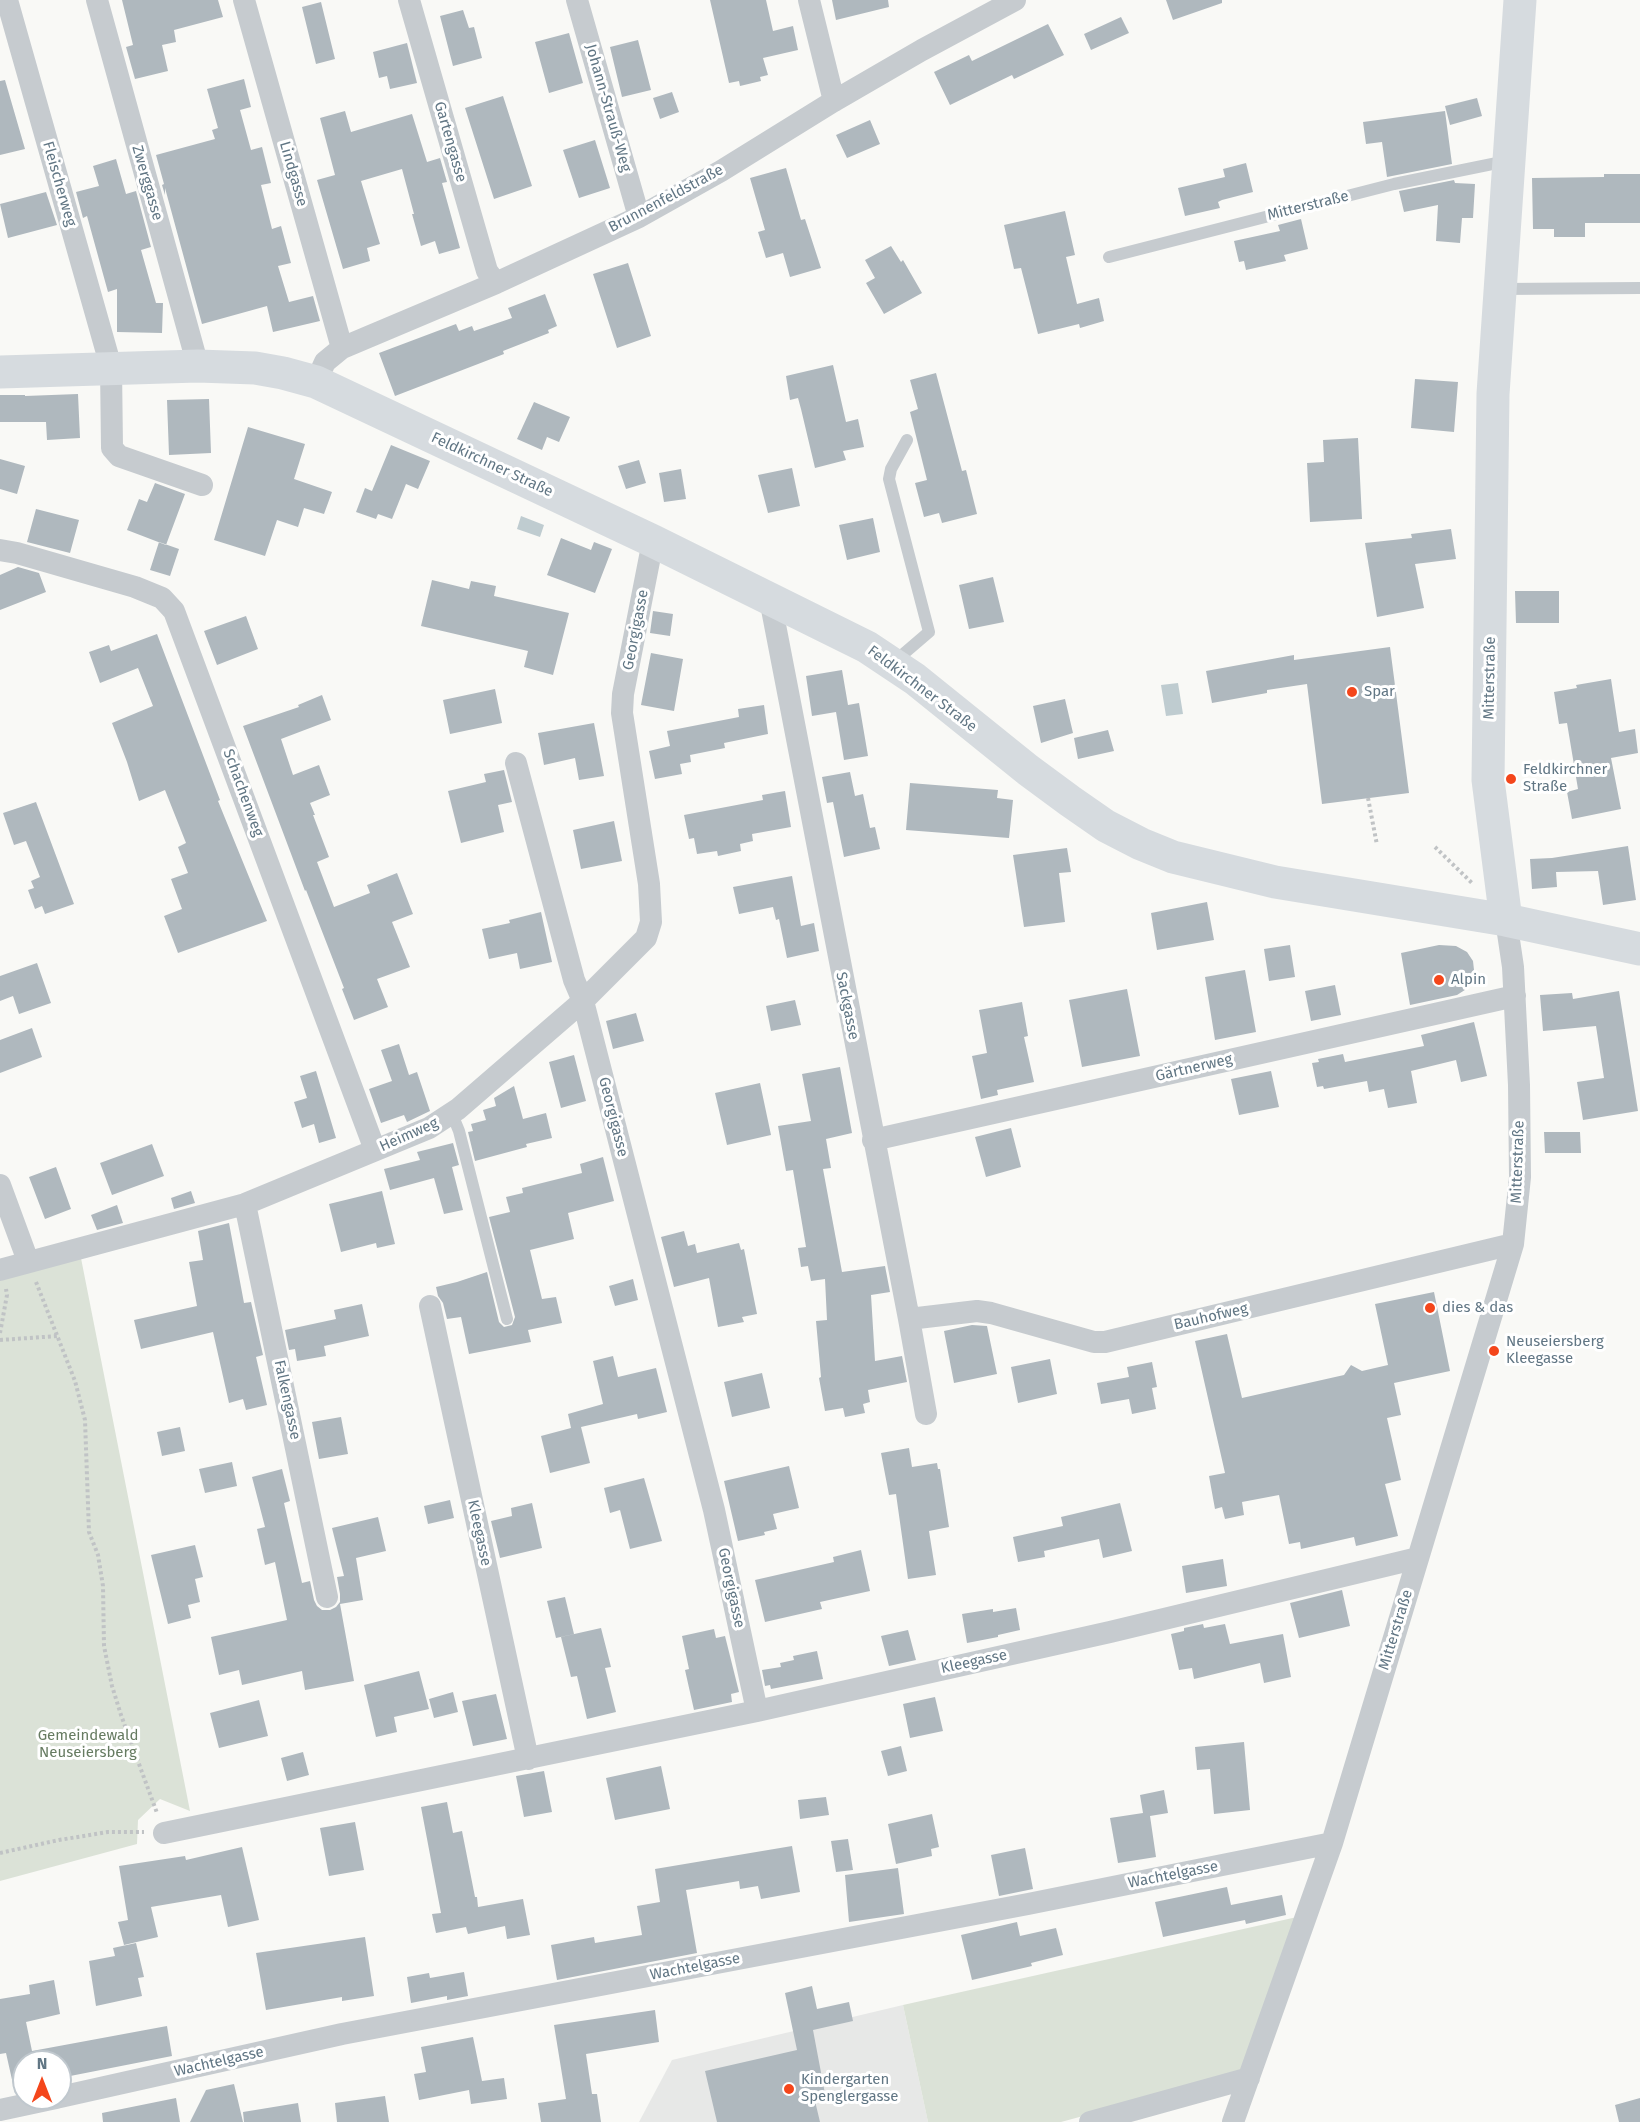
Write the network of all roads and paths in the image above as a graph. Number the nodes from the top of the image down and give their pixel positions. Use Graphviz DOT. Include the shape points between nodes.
graph roads {
  1 [pos="7,0"];
  2 [pos="96,0"];
  3 [pos="244,0"];
  4 [pos="409,0"];
  5 [pos="577,0"];
  6 [pos="809,0"];
  7 [pos="1015,0"];
  8 [pos="1520,0"];
  9 [pos="986,6"];
  10 [pos="834,101"];
  11 [pos="1508,160"];
  12 [pos="639,217"];
  13 [pos="1109,257"];
  14 [pos="496,283"];
  15 [pos="1640,288"];
  16 [pos="1500,289"];
  17 [pos="342,348"];
  18 [pos="198,366"];
  19 [pos="111,368"];
  20 [pos="0,372"];
  21 [pos="316,382"];
  22 [pos="907,440"];
  23 [pos="202,485"];
  24 [pos="653,541"];
  25 [pos="0,550"];
  26 [pos="770,599"];
  27 [pos="892,664"];
  28 [pos="516,763"];
  29 [pos="1368,798"];
  30 [pos="1377,845"];
  31 [pos="1435,847"];
  32 [pos="1475,886"];
  33 [pos="1506,920"];
  34 [pos="1640,949"];
  35 [pos="1515,996"];
  36 [pos="583,1000"];
  37 [pos="452,1114"];
  38 [pos="873,1140"];
  39 [pos="375,1150"];
  40 [pos="0,1185"];
  41 [pos="245,1204"];
  42 [pos="1513,1244"];
  43 [pos="28,1261"];
  44 [pos="1,1270"];
  45 [pos="430,1306"];
  46 [pos="507,1319"];
  47 [pos="909,1319"];
  48 [pos="0,1333"];
  49 [pos="58,1336"];
  50 [pos="0,1340"];
  51 [pos="926,1414"];
  52 [pos="1418,1558"];
  53 [pos="327,1597"];
  54 [pos="757,1712"];
  55 [pos="528,1760"];
  56 [pos="164,1833"];
  57 [pos="1332,1843"];
  58 [pos="0,1853"];
  59 [pos="1249,2078"];
  60 [pos="72,2095"];
  61 [pos="1090,2122"];
  62 [pos="1233,2122"];
  1 -- 19 [label="street, Fleischerweg"];
  2 -- 18 [label="street, Zwerggasse"];
  3 -- 17 [label="street, Lindgasse"];
  4 -- 14 [label="street, Gartengasse" via="487,271"];
  5 -- 12 [label="street, Johann-Strauß-Weg"];
  6 -- 10 [label="street"];
  7 -- 9 [label="street, Brunnenfeldstraße"];
  8 -- 11 [label="street, Mitterstraße"];
  9 -- 10 [label="street, Brunnenfeldstraße"];
  10 -- 12 [label="street, Brunnenfeldstraße"];
  11 -- 13 [label="lane, Mitterstraße" via="1394,184"];
  11 -- 16 [label="street, Mitterstraße"];
  12 -- 14 [label="street, Brunnenfeldstraße"];
  14 -- 17 [label="street, Brunnenfeldstraße"];
  15 -- 16 [label="lane"];
  16 -- 33 [label="street, Mitterstraße" via="1493,394 1488,780"];
  17 -- 21 [label="street, Brunnenfeldstraße" via="325,362"];
  18 -- 19 [label="street, Feldkirchner Straße"];
  18 -- 21 [label="street, Feldkirchner Straße" via="255,368"];
  19 -- 20 [label="street, Feldkirchner Straße"];
  19 -- 23 [label="street" via="112,448 119,456"];
  21 -- 24 [label="street, Feldkirchner Straße"];
  22 -- 27 [label="lane" via="889,479 929,632"];
  24 -- 26 [label="street, Feldkirchner Straße"];
  24 -- 36 [label="street, Georgigasse" via="622,713 649,884 651,922 646,938"];
  25 -- 39 [label="street, Schachenweg" via="135,587 162,598 174,611"];
  26 -- 27 [label="street, Feldkirchner Straße" via="867,647"];
  26 -- 38 [label="street, Sackgasse"];
  27 -- 33 [label="street, Feldkirchner Straße" via="1070,801 1141,844 1173,857 1275,882"];
  28 -- 36 [label="street" via="574,980"];
  29 -- 30 [label="path"];
  31 -- 32 [label="path"];
  33 -- 34 [label="street, Feldkirchner Straße"];
  33 -- 35 [label="street, Mitterstraße"];
  35 -- 38 [label="street, Gärtnerweg"];
  35 -- 42 [label="street, Mitterstraße" via="1520,1177"];
  36 -- 37 [label="street, Heimweg"];
  36 -- 54 [label="street, Georgigasse" via="714,1510"];
  37 -- 39 [label="street, Heimweg"];
  37 -- 46 [label="lane"];
  38 -- 47 [label="street, Sackgasse"];
  39 -- 41 [label="street, Heimweg"];
  40 -- 43 [label="street"];
  41 -- 43 [label="street, Heimweg"];
  41 -- 53 [label="street, Falkengasse"];
  42 -- 47 [label="street, Bauhofweg" via="1106,1342 977,1311"];
  42 -- 52 [label="street, Mitterstraße"];
  43 -- 44 [label="street, Heimweg"];
  43 -- 49 [label="path"];
  44 -- 48 [label="path" via="7,1295"];
  45 -- 55 [label="street, Kleegasse"];
  47 -- 51 [label="street, Sackgasse"];
  49 -- 50 [label="path"];
  49 -- 56 [label="path" via="86,1420 89,1532 103,1586 104,1646 112,1686"];
  52 -- 54 [label="street, Kleegasse"];
  52 -- 57 [label="street, Mitterstraße"];
  54 -- 55 [label="street, Kleegasse"];
  55 -- 56 [label="street, Kleegasse"];
  56 -- 58 [label="path" via="108,1832"];
  57 -- 59 [label="street, Mitterstraße"];
  57 -- 60 [label="street, Wachtelgasse" via="342,2034"];
  59 -- 61 [label="street"];
  59 -- 62 [label="street, Mitterstraße"];
}
